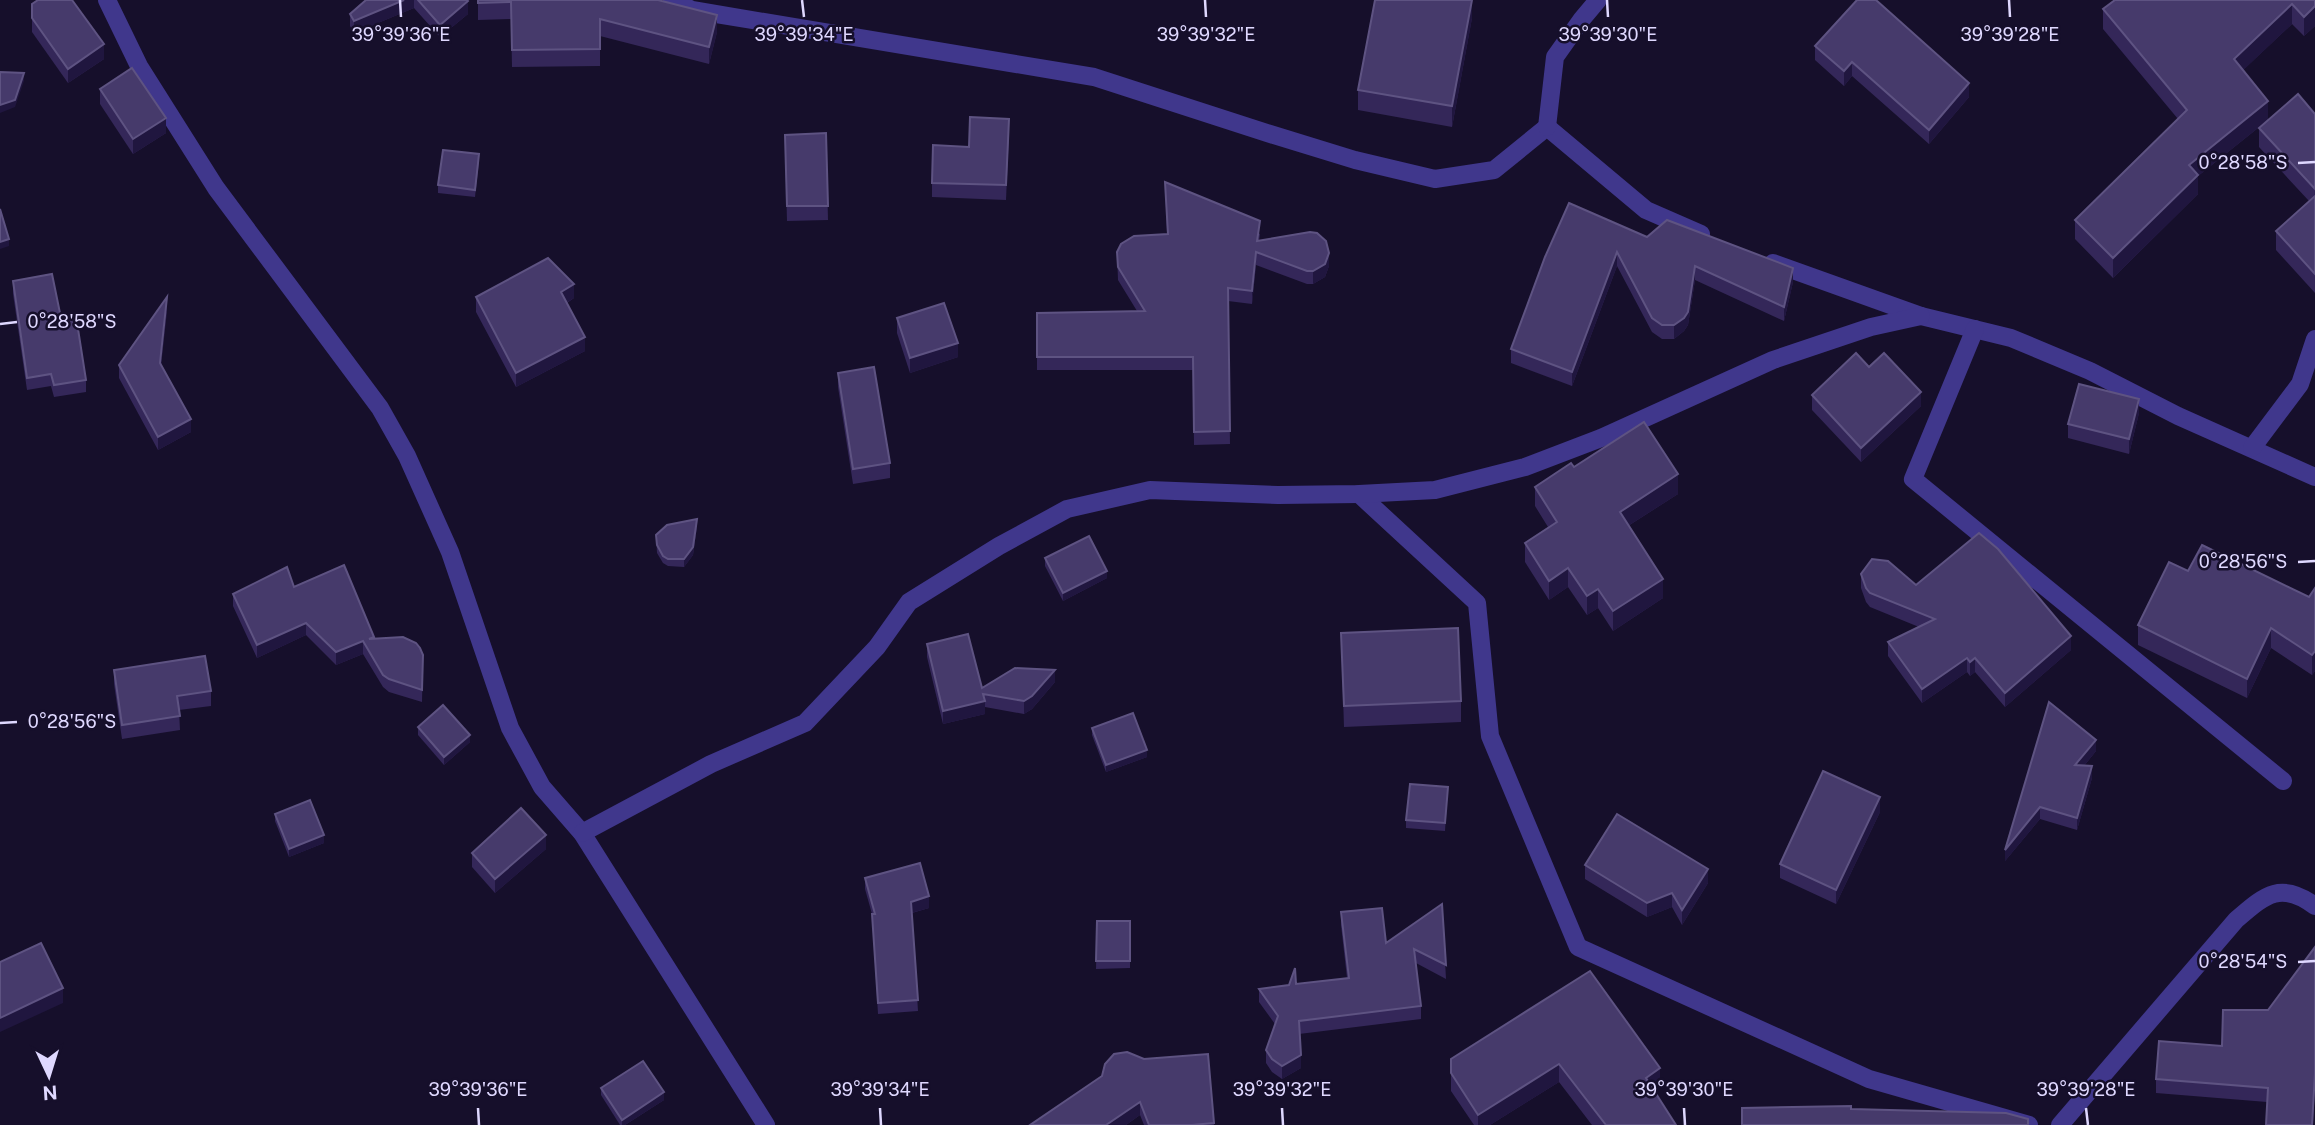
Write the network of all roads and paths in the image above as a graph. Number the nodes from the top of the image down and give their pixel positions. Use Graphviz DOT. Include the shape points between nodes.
graph roads {
  1 [pos="107,0"];
  2 [pos="672,0"];
  3 [pos="1598,0"];
  4 [pos="1547,127"];
  5 [pos="1715,239"];
  6 [pos="1762,259"];
  7 [pos="1921,316"];
  8 [pos="1975,329"];
  9 [pos="2315,339"];
  10 [pos="2252,448"];
  11 [pos="2315,477"];
  12 [pos="1359,494"];
  13 [pos="2283,781"];
  14 [pos="582,833"];
  15 [pos="2315,906"];
  16 [pos="765,1125"];
  17 [pos="2028,1125"];
  18 [pos="2060,1125"];
  1 -- 14 [label="street" via="139,65 216,188 380,408 450,552 510,728 542,787"];
  2 -- 4 [label="street" via="692,10 1094,77 1355,160 1435,179 1494,170"];
  3 -- 4 [label="street" via="1555,57"];
  4 -- 5 [label="street" via="1646,210"];
  6 -- 7 [label="street"];
  7 -- 8 [label="street"];
  7 -- 12 [label="street" via="1871,327 1773,360 1525,467 1435,490"];
  8 -- 10 [label="street" via="2011,338 2091,371"];
  8 -- 13 [label="street" via="1913,479"];
  9 -- 10 [label="street" via="2300,384"];
  10 -- 11 [label="street"];
  12 -- 14 [label="street" via="1150,490 1067,509 908,602 877,648 805,723 711,764"];
  12 -- 17 [label="street" via="1477,603 1490,736 1578,947 1869,1079"];
  14 -- 16 [label="street"];
  15 -- 18 [label="street" via="2286,892 2263,896 2236,920"];
}
